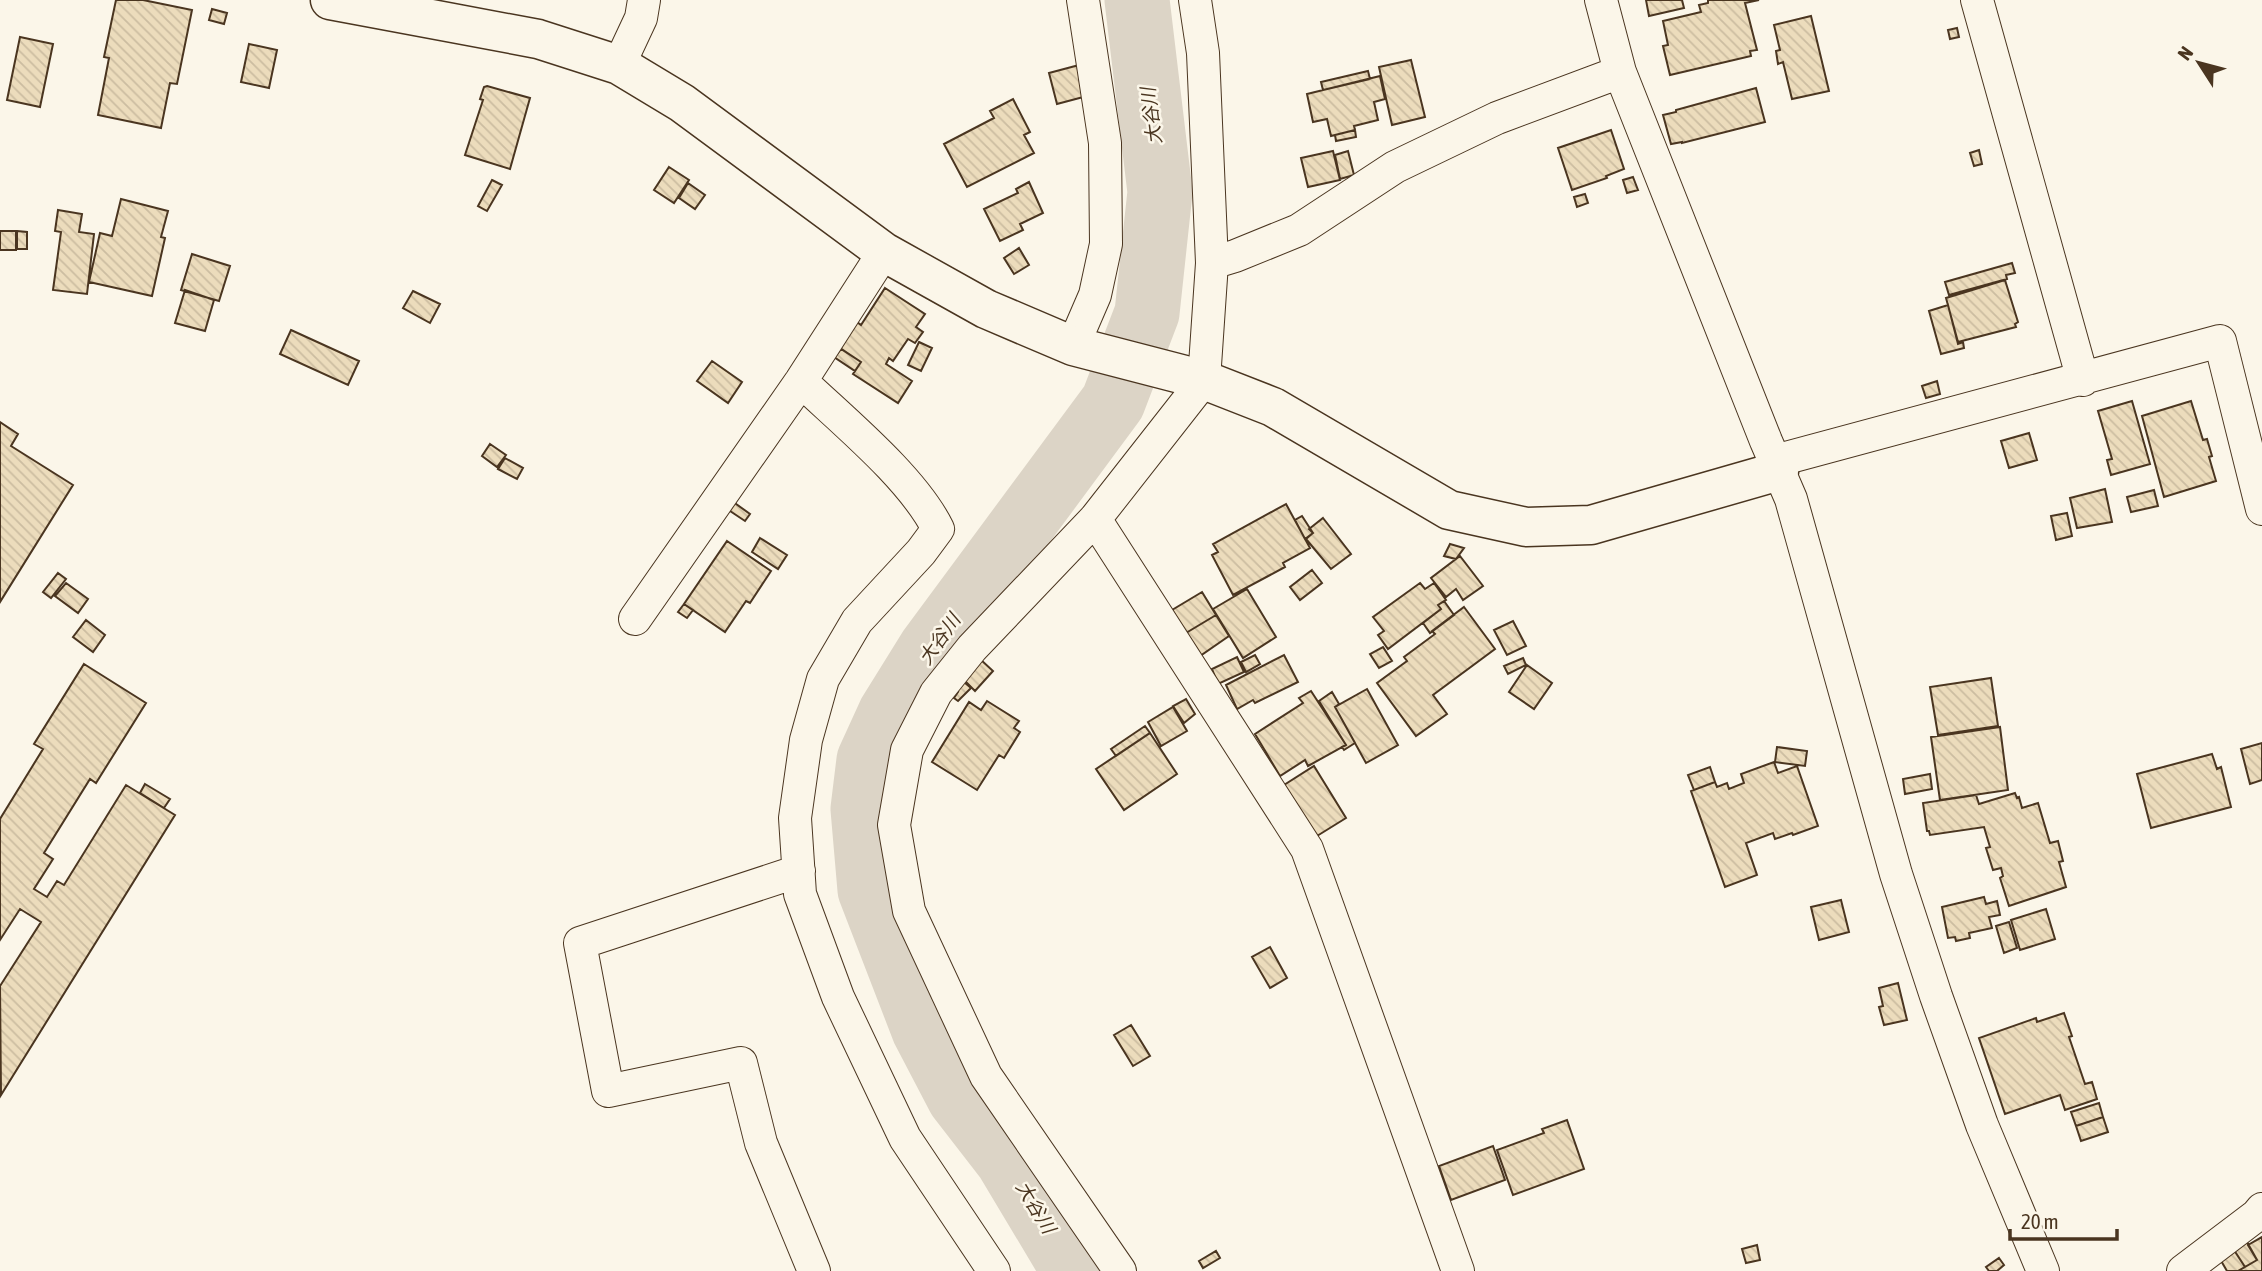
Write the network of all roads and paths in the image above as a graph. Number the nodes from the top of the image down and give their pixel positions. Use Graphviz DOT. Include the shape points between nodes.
graph roads {
  1 [pos="330,0"];
  2 [pos="644,0"];
  3 [pos="1083,0"];
  4 [pos="1195,0"];
  5 [pos="1601,0"];
  6 [pos="1977,0"];
  7 [pos="619,65"];
  8 [pos="1620,72"];
  9 [pos="884,252"];
  10 [pos="1212,264"];
  11 [pos="1083,349"];
  12 [pos="1204,380"];
  13 [pos="2083,380"];
  14 [pos="801,381"];
  15 [pos="1777,466"];
  16 [pos="2262,509"];
  17 [pos="1095,519"];
  18 [pos="635,619"];
  19 [pos="799,871"];
  20 [pos="2262,1209"];
  21 [pos="814,1271"];
  22 [pos="994,1271"];
  23 [pos="1120,1271"];
  24 [pos="1458,1271"];
  25 [pos="2043,1271"];
  26 [pos="2183,1271"];
  1 -- 7 [label="street" via="538,39"];
  2 -- 7 [label="street" via="641,18"];
  3 -- 11 [label="street" via="1105,143 1106,244"];
  4 -- 10 [label="street" via="1203,53"];
  5 -- 8 [label="street"];
  6 -- 13 [label="street"];
  7 -- 9 [label="street" via="682,103"];
  8 -- 10 [label="street" via="1497,118 1395,167 1300,230"];
  8 -- 15 [label="street"];
  9 -- 11 [label="street" via="986,309"];
  9 -- 14 [label="street"];
  10 -- 12 [label="street"];
  11 -- 12 [label="street"];
  12 -- 15 [label="street" via="1273,407 1449,510 1526,527 1591,525"];
  12 -- 17 [label="street"];
  13 -- 15 [label="street"];
  13 -- 16 [label="street" via="2220,341"];
  14 -- 18 [label="street"];
  14 -- 19 [label="street" via="887,464 938,529 857,621 823,679 806,740 795,817"];
  15 -- 25 [label="street" via="1791,499 1896,874 1936,996 1982,1125"];
  17 -- 23 [label="street" via="972,648 936,693 907,750 894,825 909,911 986,1076"];
  17 -- 24 [label="street" via="1307,849"];
  19 -- 21 [label="street" via="579,943 608,1091 741,1063 761,1143"];
  19 -- 22 [label="street" via="800,894 838,997 905,1138"];
  20 -- 26 [label="street"];
}
